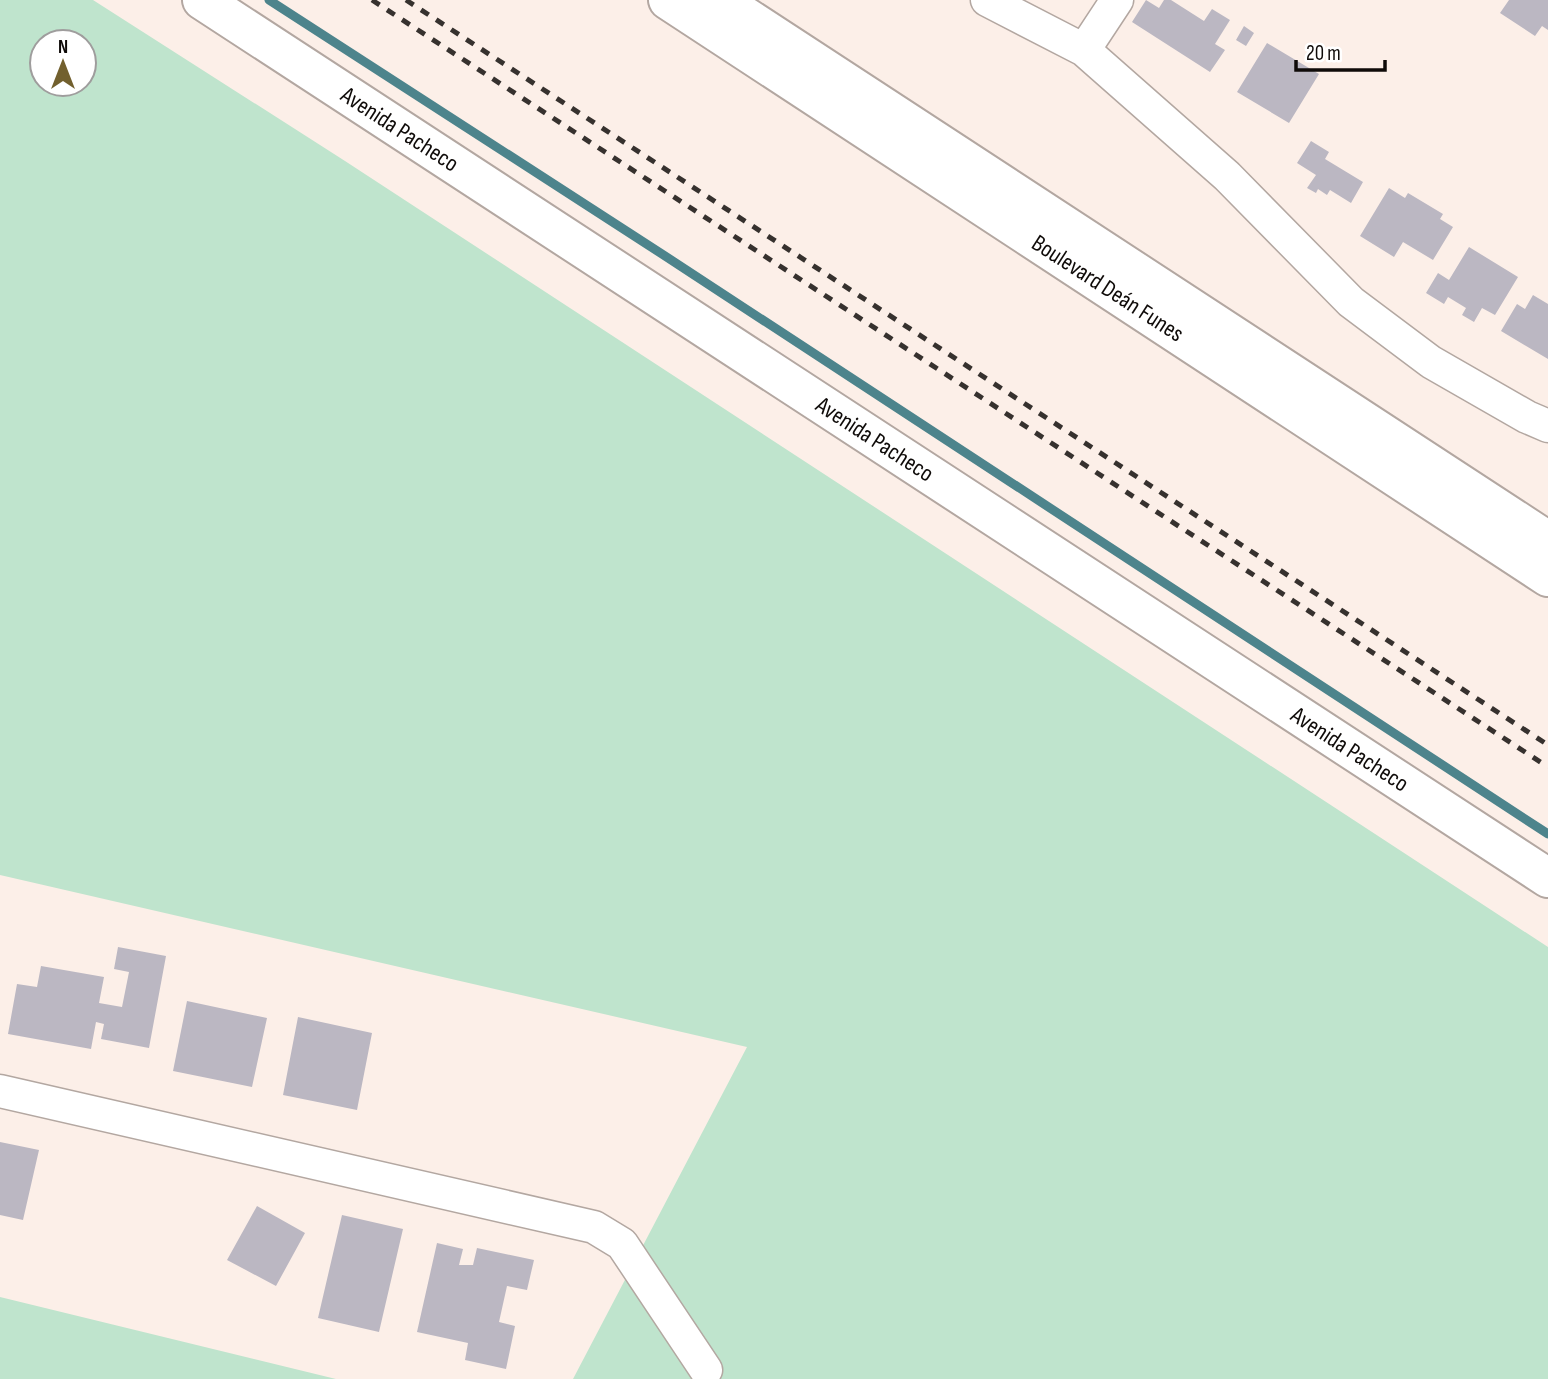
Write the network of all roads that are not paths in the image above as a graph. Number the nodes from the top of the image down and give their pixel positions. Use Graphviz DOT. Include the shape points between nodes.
graph roads {
  1 [pos="202,0"];
  2 [pos="668,0"];
  3 [pos="720,0"];
  4 [pos="987,0"];
  5 [pos="1117,0"];
  6 [pos="1084,50"];
  7 [pos="1548,426"];
  8 [pos="1548,541"];
  9 [pos="1548,577"];
  10 [pos="1548,878"];
  11 [pos="0,1091"];
  12 [pos="706,1370"];
  1 -- 10 [label="main road, Avenida Pacheco"];
  2 -- 9 [label="main road, Boulevard Deán Funes"];
  3 -- 8 [label="main road, Boulevard Deán Funes"];
  4 -- 6 [label="street"];
  5 -- 6 [label="street"];
  6 -- 7 [label="street" via="1227,176 1351,302 1432,362"];
  11 -- 12 [label="street" via="594,1227 622,1244"];
}
